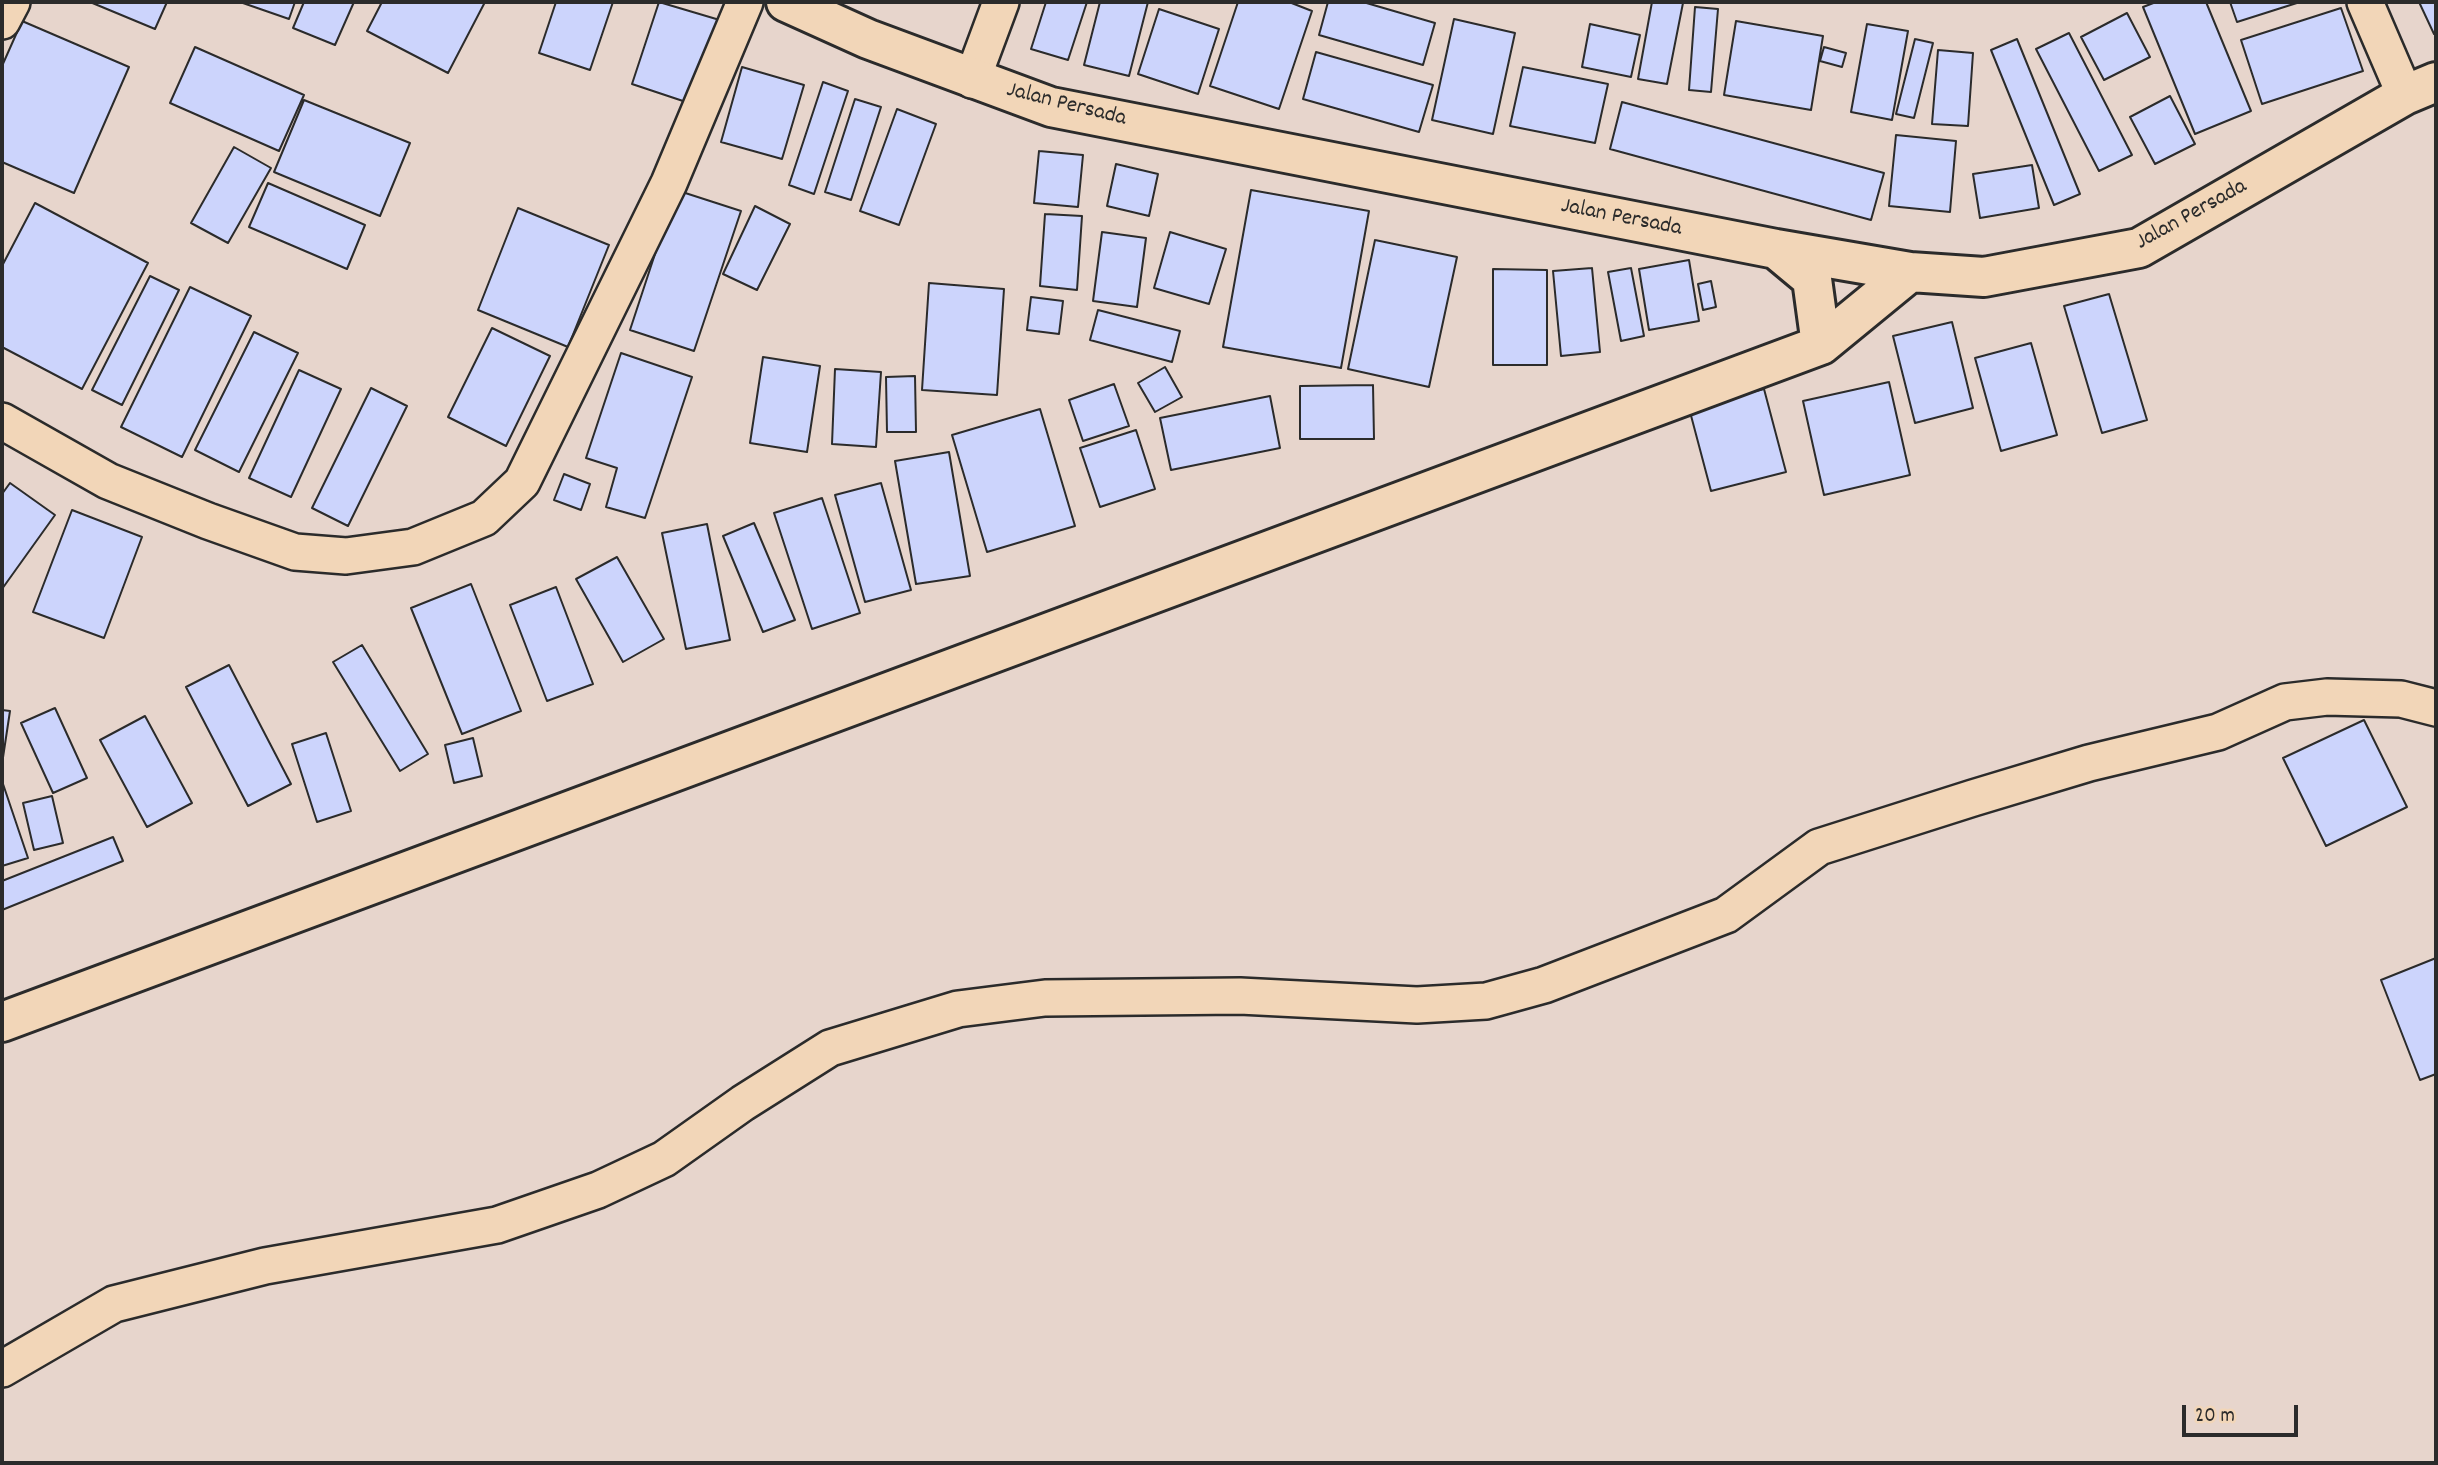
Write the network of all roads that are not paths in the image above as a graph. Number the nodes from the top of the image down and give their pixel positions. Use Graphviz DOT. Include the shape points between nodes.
graph roads {
  1 [pos="12,2"];
  2 [pos="745,2"];
  3 [pos="786,2"];
  4 [pos="1001,2"];
  5 [pos="2365,2"];
  6 [pos="2,21"];
  7 [pos="972,80"];
  8 [pos="2421,89"];
  9 [pos="1776,249"];
  10 [pos="1910,272"];
  11 [pos="1821,345"];
  12 [pos="2,421"];
  13 [pos="2436,708"];
  14 [pos="2,1021"];
  15 [pos="2,1369"];
  1 -- 6 [label="street"];
  2 -- 12 [label="street" via="669,183 522,482 484,518 413,547 346,556 295,552 108,481"];
  3 -- 7 [label="street, Jalan Persada"];
  4 -- 7 [label="street"];
  5 -- 8 [label="street"];
  7 -- 9 [label="street, Jalan Persada" via="1051,107"];
  8 -- 10 [label="street, Jalan Persada" via="2139,248 1984,277"];
  9 -- 10 [label="street, Jalan Persada"];
  9 -- 11 [label="street" via="1812,279"];
  10 -- 11 [label="street"];
  11 -- 14 [label="street"];
  13 -- 15 [label="street" via="2401,699 2327,697 2285,702 2218,732 2089,763 1973,798 1819,846 1726,915 1544,985 1486,1001 1417,1005 1240,996 1045,998 958,1009 830,1048 664,1159 598,1189 497,1225 265,1266 114,1304"];
}
